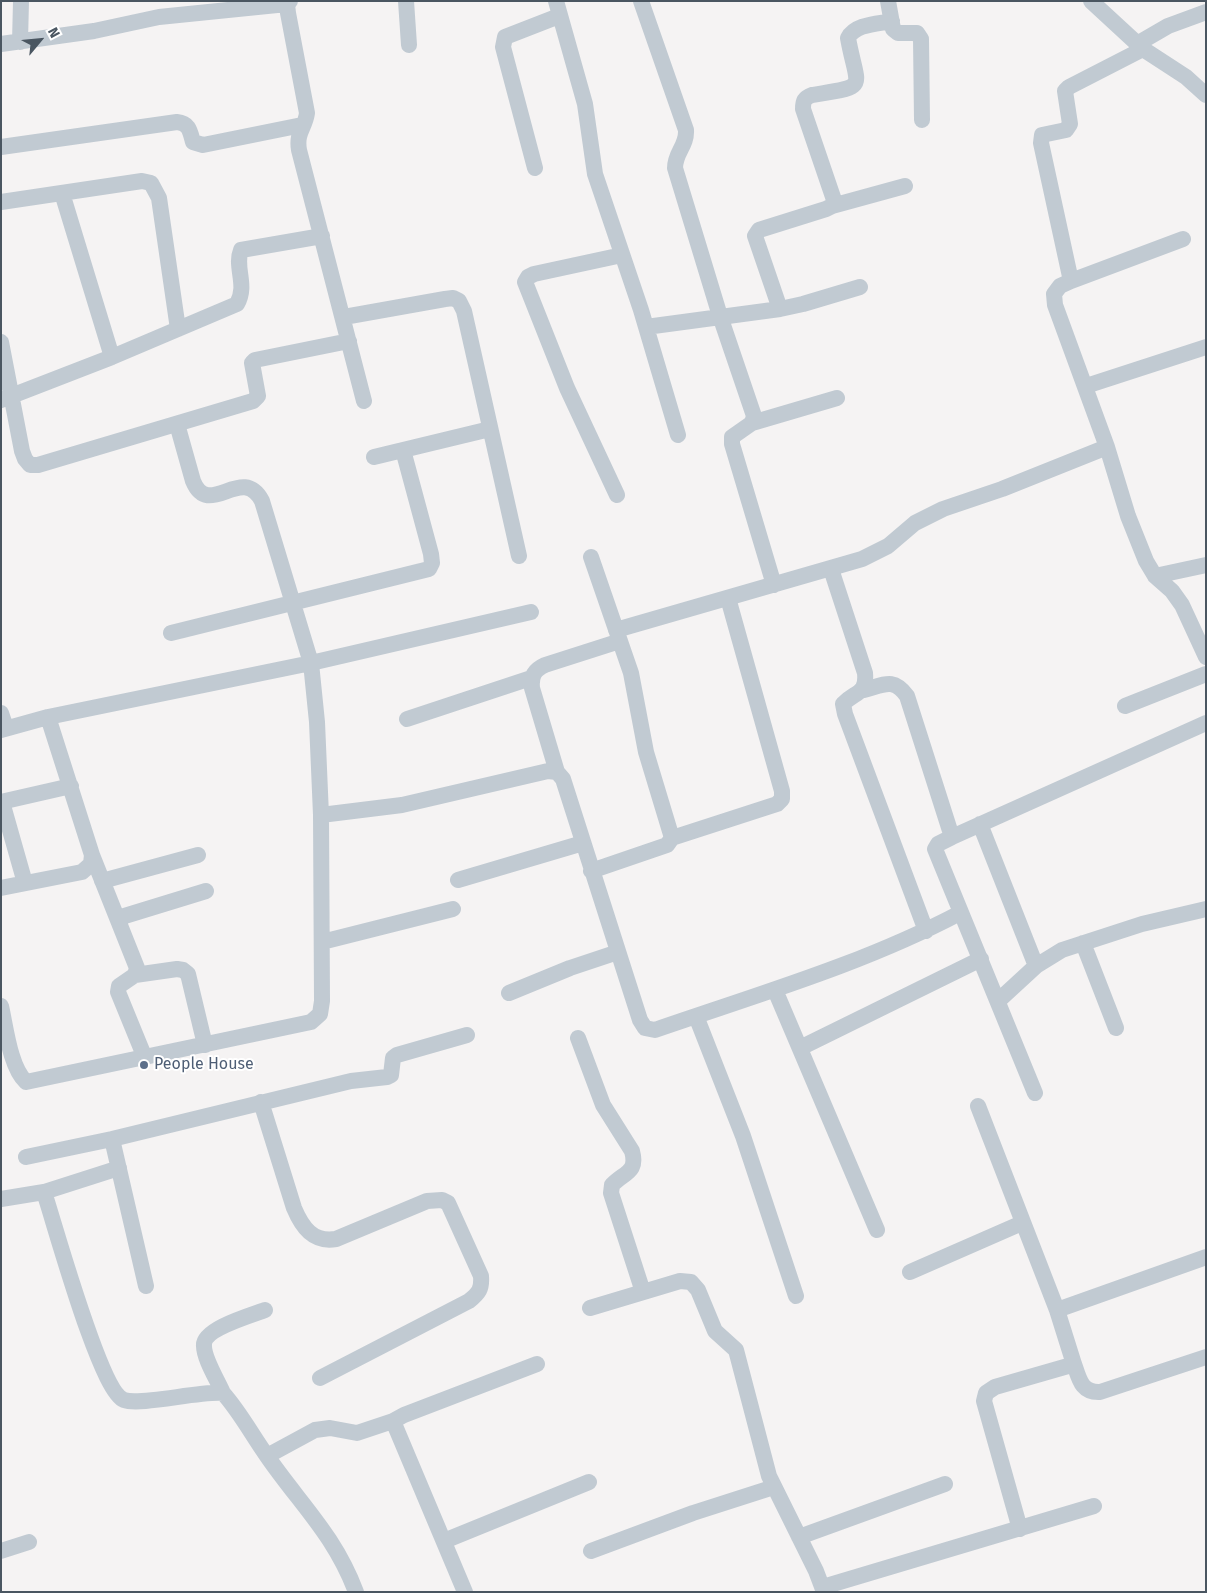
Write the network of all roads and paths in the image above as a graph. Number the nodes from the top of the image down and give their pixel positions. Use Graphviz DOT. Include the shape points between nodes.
graph roads {
  1 [pos="21,1"];
  2 [pos="406,1"];
  3 [pos="642,1"];
  4 [pos="888,1"];
  5 [pos="1091,1"];
  6 [pos="289,3"];
  7 [pos="558,8"];
  8 [pos="1206,12"];
  9 [pos="892,21"];
  10 [pos="20,42"];
  11 [pos="1,44"];
  12 [pos="409,45"];
  13 [pos="1140,46"];
  14 [pos="1206,95"];
  15 [pos="922,120"];
  16 [pos="302,125"];
  17 [pos="1,147"];
  18 [pos="535,168"];
  19 [pos="905,186"];
  20 [pos="62,193"];
  21 [pos="1,202"];
  22 [pos="832,206"];
  23 [pos="322,236"];
  24 [pos="1183,239"];
  25 [pos="622,255"];
  26 [pos="1071,281"];
  27 [pos="860,286"];
  28 [pos="780,309"];
  29 [pos="720,316"];
  30 [pos="344,317"];
  31 [pos="646,327"];
  32 [pos="178,330"];
  33 [pos="349,341"];
  34 [pos="1,342"];
  35 [pos="1206,347"];
  36 [pos="112,357"];
  37 [pos="1086,386"];
  38 [pos="7,397"];
  39 [pos="837,398"];
  40 [pos="364,401"];
  41 [pos="752,423"];
  42 [pos="177,424"];
  43 [pos="490,429"];
  44 [pos="678,435"];
  45 [pos="1107,447"];
  46 [pos="403,450"];
  47 [pos="374,457"];
  48 [pos="617,495"];
  49 [pos="519,556"];
  50 [pos="591,558"];
  51 [pos="1206,565"];
  52 [pos="831,569"];
  53 [pos="1155,576"];
  54 [pos="774,585"];
  55 [pos="728,598"];
  56 [pos="293,605"];
  57 [pos="531,612"];
  58 [pos="171,634"];
  59 [pos="618,635"];
  60 [pos="1206,657"];
  61 [pos="311,663"];
  62 [pos="1206,674"];
  63 [pos="531,678"];
  64 [pos="864,690"];
  65 [pos="1126,706"];
  66 [pos="48,717"];
  67 [pos="407,719"];
  68 [pos="1206,723"];
  69 [pos="3,724"];
  70 [pos="557,772"];
  71 [pos="71,786"];
  72 [pos="2,802"];
  73 [pos="321,815"];
  74 [pos="980,824"];
  75 [pos="952,837"];
  76 [pos="672,838"];
  77 [pos="583,843"];
  78 [pos="92,855"];
  79 [pos="198,856"];
  80 [pos="591,870"];
  81 [pos="458,880"];
  82 [pos="102,881"];
  83 [pos="25,884"];
  84 [pos="1,888"];
  85 [pos="206,891"];
  86 [pos="453,909"];
  87 [pos="1206,909"];
  88 [pos="960,913"];
  89 [pos="118,918"];
  90 [pos="926,931"];
  91 [pos="322,942"];
  92 [pos="1083,943"];
  93 [pos="618,952"];
  94 [pos="981,959"];
  95 [pos="1036,966"];
  96 [pos="135,975"];
  97 [pos="775,990"];
  98 [pos="509,994"];
  99 [pos="998,1001"];
  100 [pos="1,1006"];
  101 [pos="696,1016"];
  102 [pos="1116,1028"];
  103 [pos="467,1035"];
  104 [pos="578,1038"];
  105 [pos="205,1045"];
  106 [pos="800,1048"];
  107 [pos="145,1058"];
  108 [pos="8,1066"];
  109 [pos="1035,1094"];
  110 [pos="261,1102"];
  111 [pos="978,1106"];
  112 [pos="112,1140"];
  113 [pos="26,1157"];
  114 [pos="119,1168"];
  115 [pos="44,1192"];
  116 [pos="1,1199"];
  117 [pos="1022,1223"];
  118 [pos="877,1230"];
  119 [pos="1206,1257"];
  120 [pos="910,1272"];
  121 [pos="146,1286"];
  122 [pos="643,1292"];
  123 [pos="796,1296"];
  124 [pos="590,1308"];
  125 [pos="265,1310"];
  126 [pos="1056,1310"];
  127 [pos="1206,1357"];
  128 [pos="1073,1361"];
  129 [pos="537,1364"];
  130 [pos="320,1378"];
  131 [pos="223,1393"];
  132 [pos="393,1421"];
  133 [pos="267,1456"];
  134 [pos="589,1482"];
  135 [pos="945,1484"];
  136 [pos="774,1487"];
  137 [pos="1094,1506"];
  138 [pos="1020,1529"];
  139 [pos="799,1538"];
  140 [pos="444,1541"];
  141 [pos="29,1542"];
  142 [pos="591,1551"];
  143 [pos="1,1552"];
  144 [pos="823,1590"];
  145 [pos="356,1592"];
  146 [pos="465,1592"];
  1 -- 10 [label="street"];
  2 -- 12 [label="street"];
  3 -- 29 [label="street" via="686,130 686,139 675,159 675,168"];
  4 -- 9 [label="street"];
  5 -- 13 [label="street"];
  6 -- 10 [label="street" via="159,17"];
  6 -- 16 [label="street" via="307,112"];
  7 -- 18 [label="street" via="506,37 503,47"];
  7 -- 25 [label="street" via="584,104 595,174"];
  8 -- 13 [label="street" via="1168,26"];
  9 -- 15 [label="street" via="893,29 898,33 917,33 921,39"];
  9 -- 22 [label="street" via="851,32 848,38 857,74 852,88 812,95 803,102 830,184 834,200"];
  10 -- 11 [label="street"];
  13 -- 14 [label="street" via="1186,77"];
  13 -- 26 [label="street" via="1069,87 1065,98 1070,124 1066,130 1042,135 1041,143"];
  16 -- 17 [label="street" via="203,146 193,142 188,126 176,122"];
  16 -- 23 [label="street" via="297,140"];
  19 -- 22 [label="street"];
  20 -- 21 [label="street"];
  20 -- 32 [label="street" via="142,181 151,183 159,198"];
  20 -- 36 [label="street"];
  22 -- 28 [label="street" via="759,230 755,236"];
  23 -- 30 [label="street"];
  23 -- 32 [label="street" via="241,250 238,256 243,287 237,304"];
  24 -- 26 [label="street"];
  25 -- 31 [label="street"];
  25 -- 48 [label="street" via="534,274 525,282 567,388"];
  26 -- 37 [label="street" via="1060,286 1054,294 1055,305"];
  27 -- 28 [label="street"];
  28 -- 29 [label="street"];
  29 -- 31 [label="street"];
  29 -- 41 [label="street" via="752,408"];
  30 -- 33 [label="street"];
  30 -- 43 [label="street" via="445,299 460,301"];
  31 -- 44 [label="street"];
  32 -- 36 [label="street"];
  33 -- 40 [label="street"];
  33 -- 42 [label="street" via="255,360 252,363 258,396 253,401"];
  34 -- 38 [label="street"];
  35 -- 37 [label="street"];
  36 -- 38 [label="street"];
  37 -- 45 [label="street"];
  38 -- 42 [label="street" via="22,451 30,465"];
  39 -- 41 [label="street"];
  41 -- 54 [label="street" via="732,437 732,444"];
  42 -- 56 [label="street" via="193,481 202,495 212,496 239,487 249,487 257,492"];
  43 -- 46 [label="street"];
  43 -- 49 [label="street"];
  45 -- 52 [label="street" via="943,508 915,523 878,553"];
  45 -- 53 [label="street" via="1128,516"];
  46 -- 47 [label="street"];
  46 -- 56 [label="street" via="431,554 429,569"];
  50 -- 59 [label="street"];
  51 -- 53 [label="street"];
  52 -- 54 [label="street"];
  52 -- 64 [label="street" via="865,673"];
  53 -- 60 [label="street" via="1182,604"];
  54 -- 55 [label="street"];
  55 -- 59 [label="street"];
  55 -- 76 [label="street" via="782,799 777,804"];
  56 -- 58 [label="street"];
  56 -- 61 [label="street"];
  57 -- 61 [label="street"];
  59 -- 63 [label="street" via="536,669"];
  59 -- 76 [label="street" via="631,673 652,774"];
  61 -- 66 [label="street"];
  61 -- 73 [label="street"];
  62 -- 65 [label="street"];
  63 -- 67 [label="street"];
  63 -- 70 [label="street"];
  64 -- 75 [label="street" via="890,683 900,686 907,696"];
  64 -- 90 [label="street" via="843,704 845,714"];
  66 -- 69 [label="street"];
  66 -- 71 [label="street"];
  68 -- 74 [label="street"];
  70 -- 73 [label="street" via="548,771 402,805"];
  70 -- 77 [label="street" via="563,779"];
  71 -- 72 [label="street"];
  71 -- 78 [label="street"];
  72 -- 83 [label="street"];
  73 -- 91 [label="street"];
  74 -- 75 [label="street"];
  74 -- 95 [label="street"];
  75 -- 88 [label="street" via="935,849"];
  76 -- 80 [label="street" via="666,845"];
  77 -- 80 [label="street"];
  77 -- 81 [label="street"];
  78 -- 82 [label="street"];
  78 -- 83 [label="street" via="91,864 82,872"];
  79 -- 82 [label="street"];
  80 -- 93 [label="street"];
  82 -- 89 [label="street"];
  83 -- 84 [label="street"];
  85 -- 89 [label="street"];
  86 -- 91 [label="street"];
  87 -- 92 [label="street" via="1142,924"];
  88 -- 90 [label="street"];
  88 -- 94 [label="street"];
  89 -- 96 [label="street" via="137,968"];
  90 -- 97 [label="street" via="838,969"];
  91 -- 105 [label="street" via="322,1001 320,1014 311,1022"];
  92 -- 95 [label="street" via="1062,950"];
  92 -- 102 [label="street"];
  93 -- 98 [label="street"];
  93 -- 101 [label="street" via="640,1020 646,1028 655,1030"];
  94 -- 99 [label="street"];
  94 -- 106 [label="street"];
  95 -- 99 [label="street"];
  96 -- 105 [label="street" via="177,969 188,974"];
  96 -- 107 [label="street" via="119,986 118,992"];
  97 -- 101 [label="street"];
  97 -- 106 [label="street"];
  99 -- 109 [label="street"];
  100 -- 108 [label="street"];
  101 -- 123 [label="street" via="743,1136"];
  103 -- 110 [label="street" via="397,1055 393,1058 391,1075 387,1077 351,1081"];
  104 -- 122 [label="street" via="603,1105 632,1151 631,1170 612,1185 611,1193"];
  105 -- 107 [label="street"];
  106 -- 118 [label="street"];
  107 -- 108 [label="street" via="26,1082"];
  110 -- 112 [label="street"];
  110 -- 130 [label="street" via="294,1208 315,1237 325,1241 336,1239 427,1201 442,1200 448,1203 481,1276 482,1286 470,1301"];
  111 -- 117 [label="street"];
  112 -- 113 [label="street"];
  112 -- 114 [label="street"];
  114 -- 115 [label="street"];
  114 -- 121 [label="street"];
  115 -- 116 [label="street"];
  115 -- 131 [label="street" via="99,1364 114,1392 124,1400 138,1401"];
  117 -- 120 [label="street"];
  117 -- 126 [label="street"];
  119 -- 126 [label="street"];
  122 -- 124 [label="street"];
  122 -- 136 [label="street" via="680,1281 691,1282 698,1290 715,1331 730,1343 738,1355 764,1461"];
  125 -- 131 [label="street" via="216,1329 205,1339 206,1354"];
  126 -- 128 [label="street"];
  127 -- 128 [label="street" via="1100,1392 1084,1389"];
  128 -- 138 [label="street" via="1068,1366 995,1387 986,1393 984,1401"];
  129 -- 132 [label="street"];
  131 -- 133 [label="street" via="234,1404"];
  132 -- 133 [label="street" via="357,1433 330,1428 315,1430"];
  132 -- 140 [label="street"];
  133 -- 145 [label="street" via="322,1526"];
  134 -- 140 [label="street"];
  135 -- 139 [label="street"];
  136 -- 139 [label="street"];
  136 -- 142 [label="street"];
  137 -- 138 [label="street"];
  138 -- 144 [label="street"];
  139 -- 144 [label="street"];
  140 -- 146 [label="street"];
  141 -- 143 [label="street"];
}
